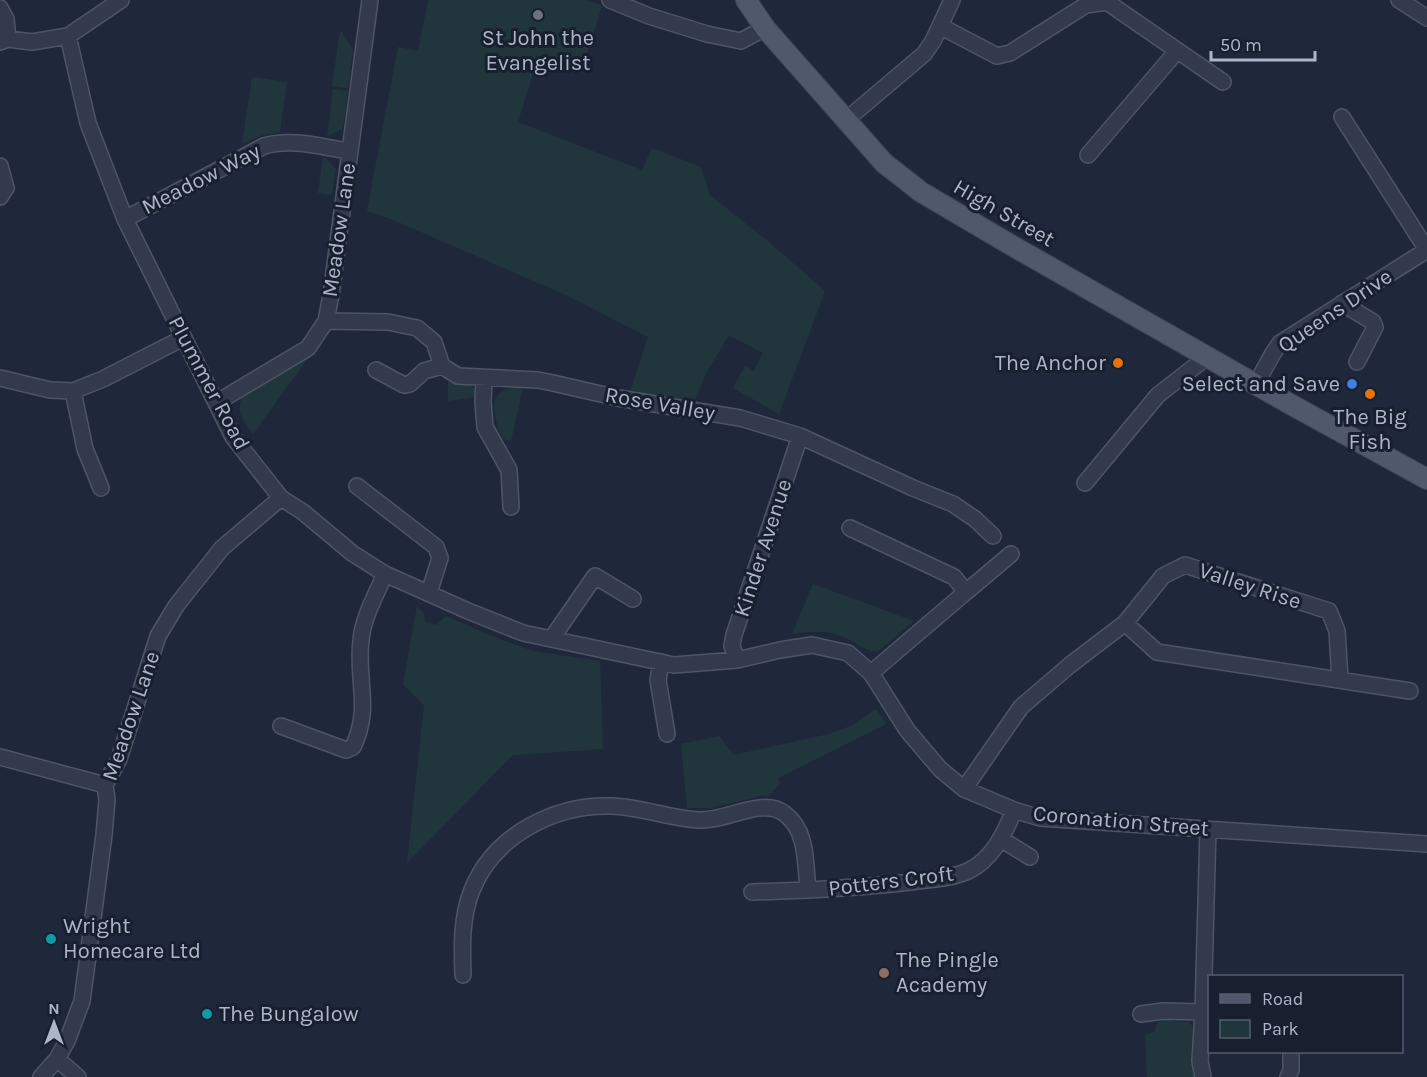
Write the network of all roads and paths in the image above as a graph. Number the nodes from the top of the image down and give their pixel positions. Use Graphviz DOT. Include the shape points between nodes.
graph roads {
  1 [pos="121,0"];
  2 [pos="370,0"];
  3 [pos="610,0"];
  4 [pos="746,0"];
  5 [pos="952,0"];
  6 [pos="1399,0"];
  7 [pos="0,8"];
  8 [pos="1427,18"];
  9 [pos="940,26"];
  10 [pos="765,28"];
  11 [pos="68,36"];
  12 [pos="4,40"];
  13 [pos="1177,51"];
  14 [pos="1223,82"];
  15 [pos="1342,117"];
  16 [pos="846,120"];
  17 [pos="349,151"];
  18 [pos="1088,155"];
  19 [pos="0,166"];
  20 [pos="0,196"];
  21 [pos="125,219"];
  22 [pos="1427,250"];
  23 [pos="1342,303"];
  24 [pos="326,321"];
  25 [pos="183,338"];
  26 [pos="1207,357"];
  27 [pos="1356,362"];
  28 [pos="442,366"];
  29 [pos="376,370"];
  30 [pos="0,378"];
  31 [pos="484,378"];
  32 [pos="1256,384"];
  33 [pos="73,391"];
  34 [pos="216,404"];
  35 [pos="800,436"];
  36 [pos="1427,479"];
  37 [pos="1085,483"];
  38 [pos="357,486"];
  39 [pos="101,488"];
  40 [pos="281,498"];
  41 [pos="511,507"];
  42 [pos="850,528"];
  43 [pos="993,536"];
  44 [pos="1011,554"];
  45 [pos="385,574"];
  46 [pos="966,592"];
  47 [pos="429,593"];
  48 [pos="633,599"];
  49 [pos="1125,623"];
  50 [pos="552,638"];
  51 [pos="848,653"];
  52 [pos="737,660"];
  53 [pos="661,662"];
  54 [pos="871,673"];
  55 [pos="1340,680"];
  56 [pos="1410,691"];
  57 [pos="281,726"];
  58 [pos="667,734"];
  59 [pos="0,757"];
  60 [pos="105,785"];
  61 [pos="964,789"];
  62 [pos="1014,810"];
  63 [pos="1208,829"];
  64 [pos="1000,839"];
  65 [pos="1427,844"];
  66 [pos="1030,856"];
  67 [pos="808,890"];
  68 [pos="752,892"];
  69 [pos="464,975"];
  70 [pos="1203,1012"];
  71 [pos="1141,1014"];
  72 [pos="1292,1053"];
  73 [pos="57,1059"];
  74 [pos="40,1077"];
  75 [pos="78,1077"];
  76 [pos="1203,1077"];
  77 [pos="1288,1077"];
  1 -- 11 [label="street"];
  2 -- 17 [label="street, Meadow Lane"];
  3 -- 10 [label="street" via="706,34 741,41"];
  4 -- 10 [label="main road, High Street"];
  5 -- 9 [label="street"];
  6 -- 8 [label="street"];
  7 -- 12 [label="street" via="6,19"];
  9 -- 13 [label="street" via="996,56 1010,53 1086,5 1107,2"];
  9 -- 16 [label="street" via="924,54"];
  10 -- 16 [label="main road, High Street"];
  11 -- 12 [label="street" via="32,42"];
  11 -- 21 [label="street, Plummer Road" via="88,123"];
  13 -- 14 [label="street"];
  13 -- 18 [label="street"];
  15 -- 22 [label="street"];
  16 -- 26 [label="main road, High Street" via="884,163 921,192"];
  17 -- 21 [label="street, Meadow Way" via="277,142"];
  17 -- 24 [label="street, Meadow Lane"];
  19 -- 20 [label="street" via="6,188"];
  21 -- 25 [label="street, Plummer Road"];
  22 -- 23 [label="street, Queens Drive"];
  23 -- 27 [label="street" via="1375,327"];
  23 -- 32 [label="street, Queens Drive" via="1281,343"];
  24 -- 28 [label="street" via="388,322 417,328 434,342"];
  24 -- 34 [label="street, Meadow Lane" via="308,348"];
  25 -- 33 [label="street" via="103,380"];
  25 -- 34 [label="street, Plummer Road"];
  26 -- 32 [label="main road, High Street"];
  26 -- 37 [label="street" via="1158,395"];
  28 -- 29 [label="street" via="424,371 404,385"];
  28 -- 31 [label="street, Rose Valley" via="458,376"];
  30 -- 33 [label="street" via="50,390"];
  31 -- 35 [label="street, Rose Valley" via="546,381 618,398 740,418"];
  31 -- 41 [label="street" via="485,427 509,470"];
  32 -- 36 [label="main road, High Street"];
  33 -- 39 [label="street" via="85,449"];
  34 -- 40 [label="street, Plummer Road" via="233,437"];
  35 -- 43 [label="street, Rose Valley" via="953,504"];
  35 -- 52 [label="street, Kinder Avenue" via="734,636 732,646"];
  38 -- 47 [label="street" via="436,547 440,558"];
  40 -- 45 [label="street, Plummer Road"];
  40 -- 60 [label="street, Meadow Lane" via="222,548 166,621 147,666 119,759"];
  42 -- 46 [label="street" via="954,577"];
  44 -- 46 [label="street"];
  45 -- 47 [label="street, Plummer Road"];
  45 -- 57 [label="street" via="362,634 364,710 353,747 346,750"];
  46 -- 54 [label="street"];
  47 -- 50 [label="street, Plummer Road" via="502,626"];
  48 -- 50 [label="street" via="595,576"];
  49 -- 55 [label="street" via="1157,652"];
  49 -- 55 [label="street, Valley Rise" via="1162,576 1185,566 1329,611 1337,631"];
  49 -- 61 [label="street, Valley Rise" via="1021,707"];
  50 -- 53 [label="street, Plummer Road"];
  51 -- 52 [label="street, Plummer Road" via="812,645"];
  51 -- 54 [label="street, Coronation Street"];
  52 -- 53 [label="street, Plummer Road" via="692,665"];
  53 -- 58 [label="street" via="658,680"];
  54 -- 61 [label="street, Coronation Street" via="919,745"];
  55 -- 56 [label="street"];
  59 -- 60 [label="street"];
  60 -- 73 [label="street, Meadow Lane" via="104,836 82,1001"];
  61 -- 62 [label="street, Coronation Street"];
  62 -- 63 [label="street, Coronation Street" via="1041,818"];
  62 -- 64 [label="street, Potters Croft"];
  63 -- 65 [label="street, Coronation Street"];
  63 -- 70 [label="street"];
  64 -- 66 [label="street"];
  64 -- 67 [label="street, Potters Croft" via="969,871 887,885"];
  67 -- 68 [label="street, Potters Croft"];
  67 -- 69 [label="street, Potters Croft" via="799,830 773,807 699,821 635,808 583,808 519,832 496,850 476,880 466,908"];
  70 -- 71 [label="street"];
  70 -- 76 [label="street"];
  72 -- 77 [label="street"];
  73 -- 74 [label="street, Meadow Lane"];
  73 -- 75 [label="street"];
}
